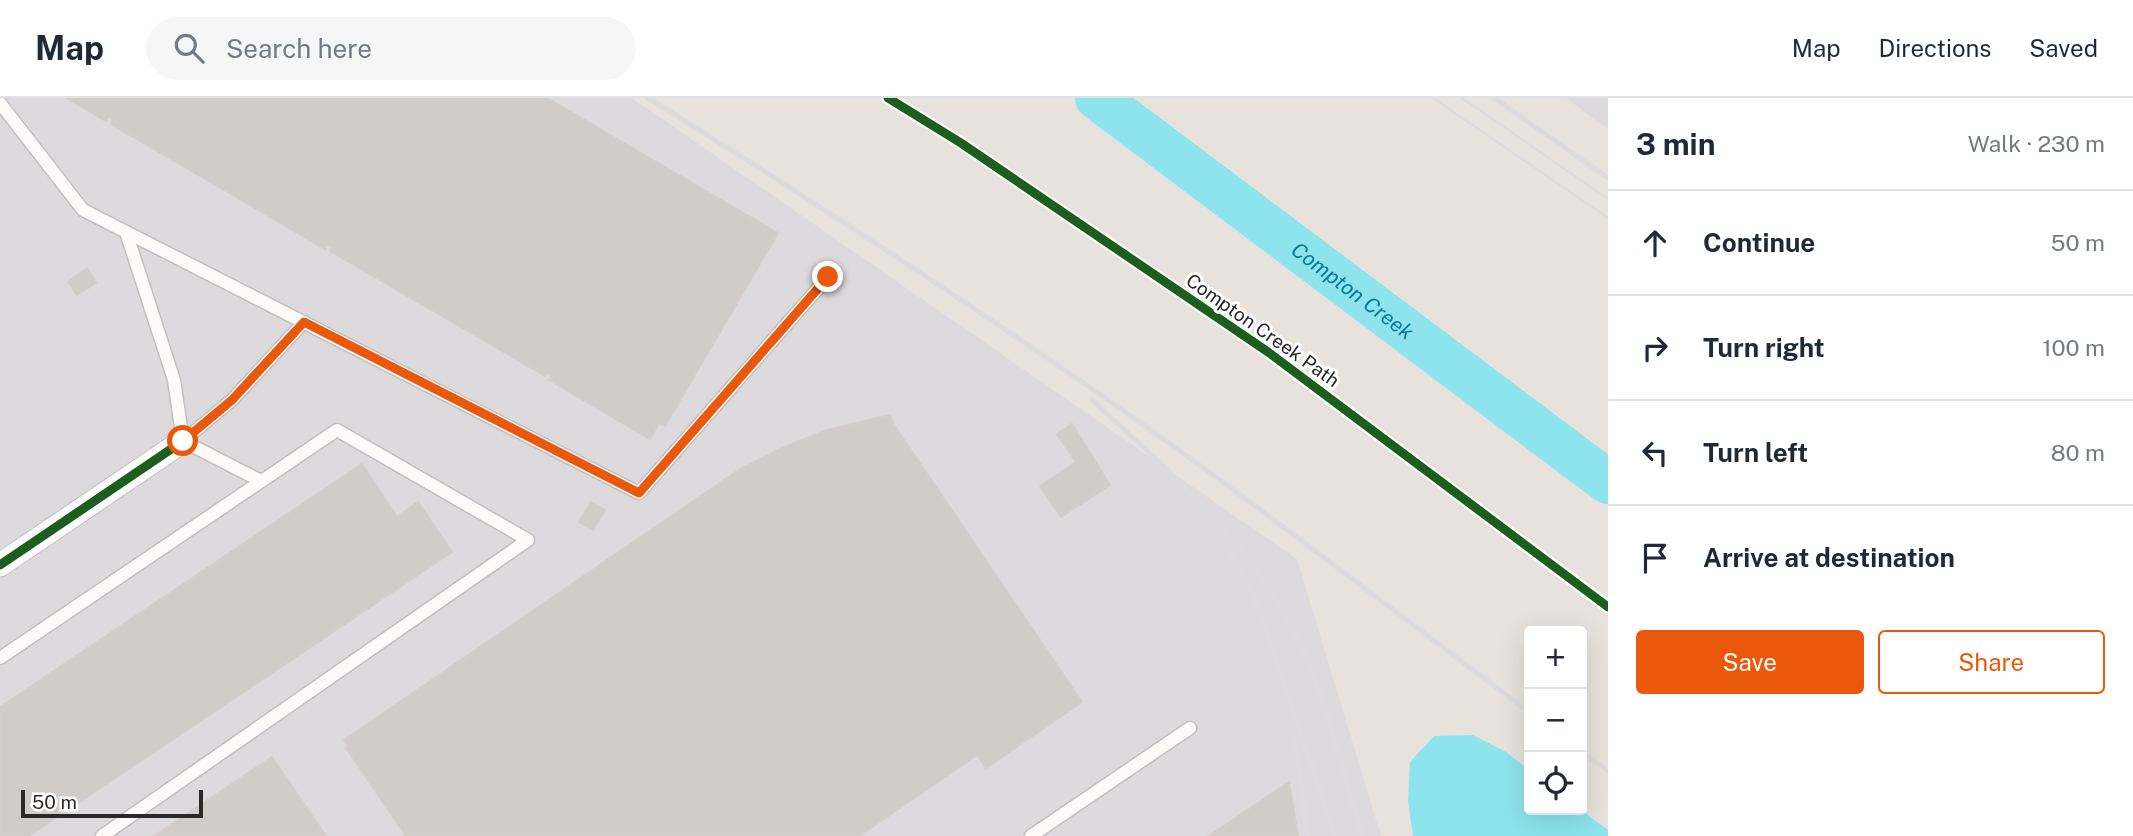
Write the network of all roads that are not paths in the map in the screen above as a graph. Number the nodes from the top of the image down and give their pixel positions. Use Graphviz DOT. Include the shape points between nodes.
graph roads {
  1 [pos="0,103"];
  2 [pos="126,232"];
  3 [pos="828,277"];
  4 [pos="304,322"];
  5 [pos="183,441"];
  6 [pos="261,481"];
  7 [pos="0,565"];
  8 [pos="0,658"];
  9 [pos="1190,728"];
  10 [pos="102,836"];
  11 [pos="1031,836"];
  1 -- 2 [label="lane" via="83,210"];
  2 -- 4 [label="lane"];
  2 -- 5 [label="lane" via="174,380"];
  3 -- 4 [label="lane" via="639,493"];
  4 -- 5 [label="lane" via="232,400"];
  5 -- 6 [label="lane"];
  5 -- 7 [label="street"];
  6 -- 8 [label="lane"];
  6 -- 10 [label="lane" via="337,430 528,540"];
  9 -- 11 [label="lane"];
}
